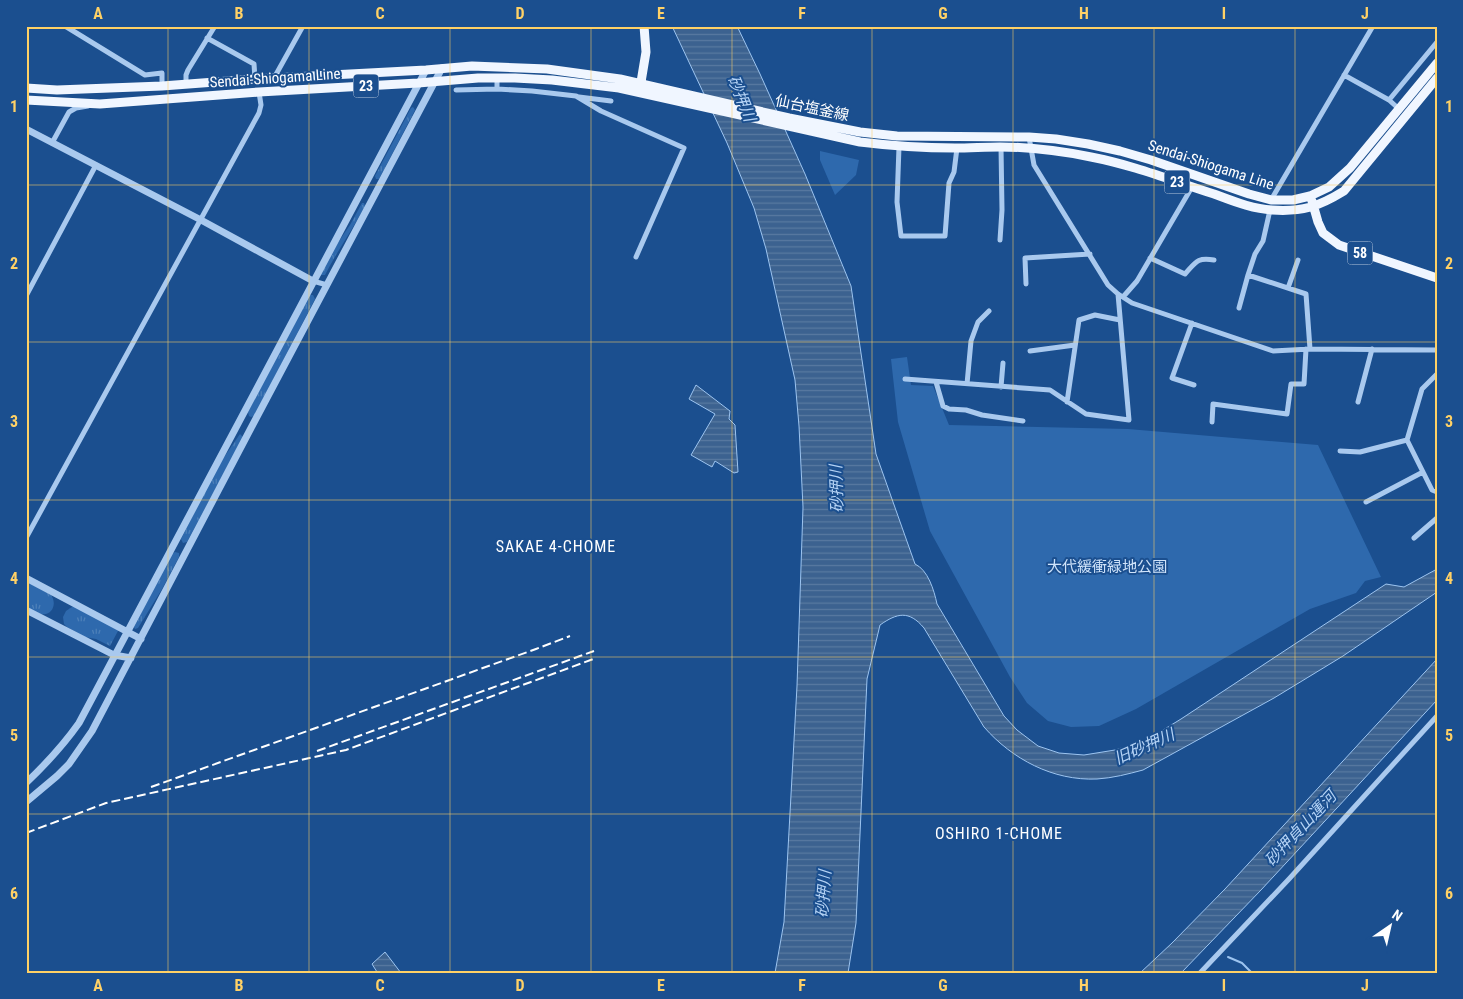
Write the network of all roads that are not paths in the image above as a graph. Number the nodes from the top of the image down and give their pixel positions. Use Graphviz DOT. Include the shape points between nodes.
graph roads {
  1 [pos="65,26"];
  2 [pos="215,26"];
  3 [pos="303,26"];
  4 [pos="644,26"];
  5 [pos="1372,26"];
  6 [pos="207,38"];
  7 [pos="1437,42"];
  8 [pos="1437,63"];
  9 [pos="442,68"];
  10 [pos="426,70"];
  11 [pos="1344,75"];
  12 [pos="274,78"];
  13 [pos="497,78"];
  14 [pos="1437,78"];
  15 [pos="254,80"];
  16 [pos="434,82"];
  17 [pos="418,83"];
  18 [pos="186,84"];
  19 [pos="162,86"];
  20 [pos="26,88"];
  21 [pos="640,88"];
  22 [pos="456,90"];
  23 [pos="497,90"];
  24 [pos="259,92"];
  25 [pos="576,96"];
  26 [pos="699,97"];
  27 [pos="26,100"];
  28 [pos="1389,100"];
  29 [pos="611,102"];
  30 [pos="100,104"];
  31 [pos="703,108"];
  32 [pos="1399,109"];
  33 [pos="789,118"];
  34 [pos="794,128"];
  35 [pos="26,130"];
  36 [pos="1029,137"];
  37 [pos="52,143"];
  38 [pos="899,146"];
  39 [pos="1001,147"];
  40 [pos="957,148"];
  41 [pos="1031,148"];
  42 [pos="96,165"];
  43 [pos="1192,187"];
  44 [pos="359,194"];
  45 [pos="1310,196"];
  46 [pos="371,200"];
  47 [pos="1271,200"];
  48 [pos="1313,207"];
  49 [pos="1270,210"];
  50 [pos="201,220"];
  51 [pos="1000,240"];
  52 [pos="1090,254"];
  53 [pos="636,257"];
  54 [pos="1150,258"];
  55 [pos="1214,260"];
  56 [pos="1298,260"];
  57 [pos="1248,275"];
  58 [pos="1437,278"];
  59 [pos="313,281"];
  60 [pos="1026,284"];
  61 [pos="327,285"];
  62 [pos="1288,288"];
  63 [pos="1120,295"];
  64 [pos="26,296"];
  65 [pos="1239,308"];
  66 [pos="989,310"];
  67 [pos="1120,320"];
  68 [pos="1192,323"];
  69 [pos="1075,345"];
  70 [pos="1308,349"];
  71 [pos="1372,350"];
  72 [pos="1437,350"];
  73 [pos="1030,351"];
  74 [pos="1003,363"];
  75 [pos="1437,374"];
  76 [pos="905,379"];
  77 [pos="936,382"];
  78 [pos="967,384"];
  79 [pos="1194,385"];
  80 [pos="1001,387"];
  81 [pos="1067,402"];
  82 [pos="1358,402"];
  83 [pos="1023,421"];
  84 [pos="1212,422"];
  85 [pos="1406,440"];
  86 [pos="1340,451"];
  87 [pos="1423,472"];
  88 [pos="1437,492"];
  89 [pos="1366,502"];
  90 [pos="1437,518"];
  91 [pos="26,538"];
  92 [pos="1414,538"];
  93 [pos="26,578"];
  94 [pos="26,610"];
  95 [pos="127,631"];
  96 [pos="141,639"];
  97 [pos="114,655"];
  98 [pos="131,658"];
  99 [pos="1437,716"];
  100 [pos="26,782"];
  101 [pos="26,802"];
  102 [pos="1200,973"];
  1 -- 19 [label="street" via="145,75 162,73"];
  2 -- 6 [label="street"];
  3 -- 12 [label="street"];
  4 -- 21 [label="main road" via="646,52"];
  5 -- 11 [label="street"];
  6 -- 15 [label="street" via="254,64"];
  6 -- 18 [label="street" via="188,70"];
  7 -- 28 [label="street"];
  8 -- 32 [label="main road, Sendai-Shiogama Line / 23"];
  9 -- 10 [label="main road, Sendai-Shiogama Line / 23"];
  9 -- 16 [label="street"];
  9 -- 21 [label="main road, Sendai-Shiogama Line / 23" via="547,69 620,79"];
  10 -- 12 [label="main road, Sendai-Shiogama Line / 23"];
  10 -- 17 [label="street"];
  11 -- 28 [label="street"];
  11 -- 47 [label="street"];
  12 -- 15 [label="main road, Sendai-Shiogama Line / 23"];
  13 -- 16 [label="main road, Sendai-Shiogama Line / 23"];
  13 -- 21 [label="main road, Sendai-Shiogama Line / 23"];
  13 -- 23 [label="street"];
  14 -- 48 [label="main road, Sendai-Shiogama Line / 23" via="1344,191"];
  15 -- 18 [label="main road, Sendai-Shiogama Line / 23"];
  16 -- 17 [label="main road, Sendai-Shiogama Line / 23"];
  16 -- 46 [label="street"];
  17 -- 24 [label="main road, Sendai-Shiogama Line / 23"];
  17 -- 44 [label="street"];
  18 -- 19 [label="main road, Sendai-Shiogama Line / 23"];
  19 -- 20 [label="main road, Sendai-Shiogama Line / 23"];
  21 -- 26 [label="main road, Sendai-Shiogama Line / 23"];
  21 -- 31 [label="main road, Sendai-Shiogama Line / 23"];
  22 -- 23 [label="street"];
  23 -- 25 [label="street"];
  24 -- 30 [label="main road, Sendai-Shiogama Line / 23"];
  24 -- 50 [label="street" via="259,113"];
  25 -- 29 [label="street"];
  25 -- 53 [label="street" via="601,111 684,148"];
  26 -- 33 [label="main road, 仙台塩釜線 / 23"];
  27 -- 30 [label="main road, Sendai-Shiogama Line / 23"];
  28 -- 32 [label="street"];
  30 -- 37 [label="street" via="69,112"];
  31 -- 34 [label="main road, 仙台塩釜線 / 23"];
  32 -- 45 [label="main road, Sendai-Shiogama Line / 23" via="1350,168 1330,187"];
  33 -- 36 [label="main road, Sendai-Shiogama Line / 23" via="897,136"];
  34 -- 38 [label="main road, Sendai-Shiogama Line / 23" via="860,142"];
  35 -- 37 [label="street"];
  36 -- 41 [label="street"];
  36 -- 47 [label="main road, Sendai-Shiogama Line / 23" via="1120,151"];
  37 -- 42 [label="street"];
  38 -- 40 [label="main road, Sendai-Shiogama Line / 23"];
  38 -- 40 [label="street" via="897,202 901,236 945,236 949,183"];
  39 -- 40 [label="main road, Sendai-Shiogama Line / 23"];
  39 -- 41 [label="main road, Sendai-Shiogama Line / 23"];
  39 -- 51 [label="street"];
  41 -- 43 [label="main road, Sendai-Shiogama Line / 23" via="1112,162"];
  41 -- 52 [label="street" via="1034,165"];
  42 -- 50 [label="street"];
  42 -- 64 [label="street"];
  43 -- 49 [label="main road, Sendai-Shiogama Line / 23"];
  43 -- 54 [label="street"];
  44 -- 46 [label="street"];
  44 -- 59 [label="street"];
  45 -- 47 [label="main road, Sendai-Shiogama Line / 23"];
  45 -- 48 [label="main road, 58"];
  46 -- 61 [label="street"];
  48 -- 49 [label="main road, Sendai-Shiogama Line / 23" via="1292,211"];
  48 -- 58 [label="main road, 58" via="1324,233 1339,245"];
  49 -- 57 [label="street" via="1263,241"];
  50 -- 59 [label="street"];
  50 -- 91 [label="street"];
  52 -- 60 [label="street" via="1025,258"];
  52 -- 63 [label="street" via="1108,286"];
  54 -- 55 [label="street" via="1185,274 1202,258"];
  54 -- 63 [label="street" via="1137,281"];
  56 -- 62 [label="street"];
  57 -- 62 [label="street"];
  57 -- 65 [label="street"];
  59 -- 61 [label="street"];
  59 -- 95 [label="street"];
  61 -- 96 [label="street"];
  62 -- 70 [label="street" via="1306,294"];
  63 -- 67 [label="street"];
  63 -- 68 [label="street" via="1132,303"];
  66 -- 78 [label="street" via="978,322 971,341"];
  67 -- 69 [label="street" via="1095,315 1079,320"];
  67 -- 81 [label="street" via="1129,420 1086,414"];
  68 -- 70 [label="street" via="1273,351"];
  68 -- 79 [label="street" via="1172,378"];
  69 -- 73 [label="street"];
  69 -- 81 [label="street"];
  70 -- 71 [label="street"];
  70 -- 84 [label="street" via="1304,384 1291,384 1287,414 1214,404"];
  71 -- 72 [label="street"];
  71 -- 82 [label="street"];
  74 -- 80 [label="street"];
  75 -- 85 [label="street" via="1422,389"];
  76 -- 77 [label="street"];
  77 -- 78 [label="street"];
  77 -- 83 [label="street" via="943,406 948,409"];
  78 -- 80 [label="street"];
  80 -- 81 [label="street" via="1050,390"];
  85 -- 86 [label="street" via="1360,452"];
  85 -- 87 [label="street"];
  87 -- 88 [label="street" via="1432,490"];
  87 -- 89 [label="street"];
  90 -- 92 [label="street"];
  93 -- 95 [label="street"];
  94 -- 97 [label="street"];
  95 -- 96 [label="street"];
  95 -- 97 [label="street"];
  96 -- 98 [label="street"];
  97 -- 98 [label="street"];
  97 -- 100 [label="street" via="78,724 51,760"];
  98 -- 101 [label="street" via="78,752 57,776"];
  99 -- 102 [label="street"];
}
